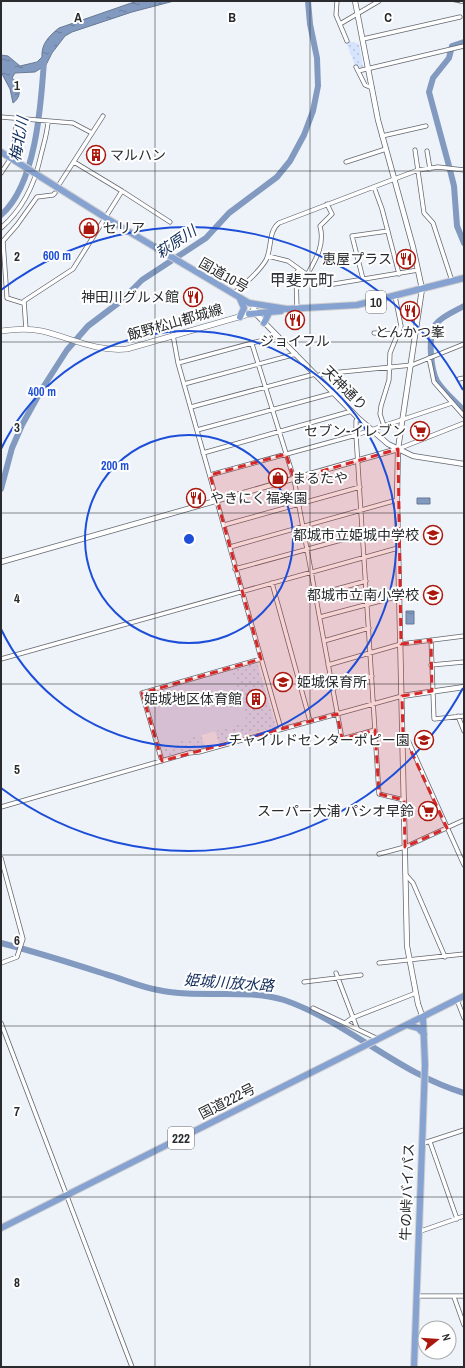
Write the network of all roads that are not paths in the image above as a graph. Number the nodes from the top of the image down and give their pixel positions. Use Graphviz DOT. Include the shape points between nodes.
graph roads {
  1 [pos="337,1"];
  2 [pos="355,1"];
  3 [pos="379,1"];
  4 [pos="359,14"];
  5 [pos="460,17"];
  6 [pos="340,24"];
  7 [pos="363,39"];
  8 [pos="347,41"];
  9 [pos="464,46"];
  10 [pos="369,68"];
  11 [pos="372,88"];
  12 [pos="103,116"];
  13 [pos="1,117"];
  14 [pos="18,118"];
  15 [pos="48,122"];
  16 [pos="426,126"];
  17 [pos="92,133"];
  18 [pos="382,136"];
  19 [pos="386,149"];
  20 [pos="415,150"];
  21 [pos="427,151"];
  22 [pos="1,152"];
  23 [pos="11,158"];
  24 [pos="74,162"];
  25 [pos="346,162"];
  26 [pos="430,169"];
  27 [pos="418,170"];
  28 [pos="464,170"];
  29 [pos="1,173"];
  30 [pos="37,174"];
  31 [pos="394,179"];
  32 [pos="60,183"];
  33 [pos="374,187"];
  34 [pos="122,191"];
  35 [pos="54,192"];
  36 [pos="327,204"];
  37 [pos="106,218"];
  38 [pos="170,222"];
  39 [pos="1,228"];
  40 [pos="388,231"];
  41 [pos="268,256"];
  42 [pos="300,269"];
  43 [pos="418,270"];
  44 [pos="399,274"];
  45 [pos="307,275"];
  46 [pos="464,278"];
  47 [pos="363,279"];
  48 [pos="452,281"];
  49 [pos="422,289"];
  50 [pos="233,294"];
  51 [pos="395,296"];
  52 [pos="240,299"];
  53 [pos="23,303"];
  54 [pos="255,304"];
  55 [pos="287,309"];
  56 [pos="296,309"];
  57 [pos="269,313"];
  58 [pos="248,314"];
  59 [pos="256,314"];
  60 [pos="240,317"];
  61 [pos="264,323"];
  62 [pos="26,329"];
  63 [pos="1,331"];
  64 [pos="374,333"];
  65 [pos="398,334"];
  66 [pos="173,335"];
  67 [pos="278,336"];
  68 [pos="252,344"];
  69 [pos="464,344"];
  70 [pos="296,354"];
  71 [pos="430,358"];
  72 [pos="178,363"];
  73 [pos="412,365"];
  74 [pos="259,366"];
  75 [pos="390,367"];
  76 [pos="316,375"];
  77 [pos="464,378"];
  78 [pos="459,379"];
  79 [pos="184,384"];
  80 [pos="265,387"];
  81 [pos="334,393"];
  82 [pos="452,403"];
  83 [pos="191,407"];
  84 [pos="272,410"];
  85 [pos="352,411"];
  86 [pos="464,416"];
  87 [pos="358,418"];
  88 [pos="402,420"];
  89 [pos="464,423"];
  90 [pos="384,426"];
  91 [pos="197,430"];
  92 [pos="371,430"];
  93 [pos="280,432"];
  94 [pos="356,435"];
  95 [pos="398,449"];
  96 [pos="204,453"];
  97 [pos="286,454"];
  98 [pos="358,461"];
  99 [pos="464,464"];
  100 [pos="210,476"];
  101 [pos="294,479"];
  102 [pos="360,487"];
  103 [pos="397,500"];
  104 [pos="216,501"];
  105 [pos="299,504"];
  106 [pos="362,510"];
  107 [pos="224,525"];
  108 [pos="303,527"];
  109 [pos="363,534"];
  110 [pos="230,547"];
  111 [pos="398,548"];
  112 [pos="307,550"];
  113 [pos="364,557"];
  114 [pos="1,562"];
  115 [pos="236,569"];
  116 [pos="310,572"];
  117 [pos="366,581"];
  118 [pos="272,583"];
  119 [pos="242,591"];
  120 [pos="315,595"];
  121 [pos="398,596"];
  122 [pos="368,604"];
  123 [pos="320,618"];
  124 [pos="369,628"];
  125 [pos="464,636"];
  126 [pos="324,640"];
  127 [pos="430,640"];
  128 [pos="401,644"];
  129 [pos="370,652"];
  130 [pos="1,659"];
  131 [pos="261,659"];
  132 [pos="464,662"];
  133 [pos="328,664"];
  134 [pos="431,665"];
  135 [pos="372,676"];
  136 [pos="332,688"];
  137 [pos="464,688"];
  138 [pos="432,691"];
  139 [pos="402,696"];
  140 [pos="373,704"];
  141 [pos="337,714"];
  142 [pos="458,716"];
  143 [pos="464,716"];
  144 [pos="310,721"];
  145 [pos="281,729"];
  146 [pos="375,730"];
  147 [pos="464,731"];
  148 [pos="403,734"];
  149 [pos="162,761"];
  150 [pos="404,800"];
  151 [pos="1,807"];
  152 [pos="464,820"];
  153 [pos="447,828"];
  154 [pos="405,847"];
  155 [pos="380,854"];
  156 [pos="1,858"];
  157 [pos="464,865"];
  158 [pos="406,875"];
  159 [pos="464,954"];
  160 [pos="445,957"];
  161 [pos="409,961"];
  162 [pos="1,963"];
  163 [pos="379,963"];
  164 [pos="336,973"];
  165 [pos="361,976"];
  166 [pos="338,979"];
  167 [pos="304,982"];
  168 [pos="416,993"];
  169 [pos="464,996"];
  170 [pos="457,1000"];
  171 [pos="313,1008"];
  172 [pos="352,1018"];
  173 [pos="423,1018"];
  174 [pos="464,1018"];
  175 [pos="1,1023"];
  176 [pos="345,1023"];
  177 [pos="407,1025"];
  178 [pos="357,1028"];
  179 [pos="424,1034"];
  180 [pos="376,1040"];
  181 [pos="464,1130"];
  182 [pos="430,1142"];
  183 [pos="421,1144"];
  184 [pos="67,1194"];
  185 [pos="464,1216"];
  186 [pos="457,1219"];
  187 [pos="1,1228"];
  188 [pos="418,1232"];
  189 [pos="416,1296"];
  190 [pos="464,1296"];
  191 [pos="454,1297"];
  192 [pos="464,1325"];
  193 [pos="132,1367"];
  194 [pos="414,1367"];
  1 -- 6 [label="street" via="336,15"];
  2 -- 4 [label="street"];
  3 -- 4 [label="street"];
  4 -- 6 [label="street"];
  4 -- 7 [label="street"];
  5 -- 7 [label="street"];
  6 -- 8 [label="street"];
  7 -- 10 [label="street"];
  9 -- 10 [label="street"];
  10 -- 11 [label="street"];
  10 -- 11 [label="street" via="357,69 365,85"];
  11 -- 18 [label="street"];
  12 -- 17 [label="street"];
  13 -- 14 [label="street"];
  14 -- 15 [label="street"];
  14 -- 23 [label="street"];
  15 -- 17 [label="street" via="73,123"];
  15 -- 30 [label="street" via="47,139"];
  16 -- 18 [label="street"];
  17 -- 24 [label="street"];
  18 -- 19 [label="street"];
  19 -- 25 [label="street"];
  19 -- 31 [label="street"];
  20 -- 27 [label="street"];
  21 -- 26 [label="street"];
  22 -- 23 [label="highway, 国道10号 / 10"];
  23 -- 29 [label="street"];
  23 -- 30 [label="highway, 国道10号 / 10"];
  24 -- 32 [label="street"];
  24 -- 34 [label="street"];
  26 -- 27 [label="street"];
  26 -- 28 [label="street" via="446,167"];
  27 -- 31 [label="street"];
  27 -- 48 [label="street" via="424,213 433,224"];
  30 -- 37 [label="highway, 国道10号 / 10"];
  30 -- 39 [label="street" via="25,201"];
  31 -- 33 [label="street"];
  31 -- 43 [label="street"];
  33 -- 36 [label="street"];
  33 -- 40 [label="street"];
  34 -- 37 [label="street"];
  34 -- 38 [label="street"];
  35 -- 53 [label="street" via="53,195 38,197 2,241 8,298"];
  36 -- 41 [label="street" via="276,225"];
  36 -- 45 [label="street" via="332,214 320,226 321,246"];
  37 -- 50 [label="highway, 国道10号 / 10"];
  37 -- 53 [label="street" via="73,269"];
  40 -- 44 [label="street"];
  40 -- 47 [label="street" via="352,236"];
  41 -- 42 [label="street" via="284,260"];
  41 -- 50 [label="street" via="261,268"];
  42 -- 45 [label="street"];
  42 -- 56 [label="street" via="296,274"];
  43 -- 44 [label="street"];
  43 -- 49 [label="street"];
  44 -- 47 [label="street"];
  45 -- 47 [label="street" via="328,284"];
  46 -- 48 [label="highway, 国道10号 / 10"];
  48 -- 49 [label="highway, 国道10号 / 10"];
  49 -- 51 [label="highway, 国道10号 / 10"];
  49 -- 73 [label="street"];
  50 -- 52 [label="highway, 国道10号 / 10"];
  51 -- 56 [label="highway, 国道10号 / 10" via="357,305"];
  51 -- 65 [label="street" via="401,326"];
  52 -- 54 [label="highway, 国道10号 / 10"];
  52 -- 60 [label="highway" via="244,308"];
  53 -- 62 [label="street"];
  54 -- 55 [label="highway, 国道10号 / 10"];
  54 -- 58 [label="main road" via="253,311"];
  54 -- 59 [label="street"];
  55 -- 56 [label="highway, 国道10号 / 10"];
  55 -- 57 [label="highway"];
  57 -- 59 [label="highway"];
  57 -- 61 [label="highway"];
  58 -- 59 [label="highway"];
  58 -- 60 [label="main road, 飯野松山都城線"];
  59 -- 61 [label="street, 天神通り"];
  60 -- 66 [label="main road, 飯野松山都城線"];
  61 -- 67 [label="street, 天神通り"];
  62 -- 63 [label="main road, 飯野松山都城線"];
  62 -- 66 [label="main road, 飯野松山都城線" via="102,349 127,349"];
  64 -- 65 [label="street"];
  65 -- 75 [label="street" via="390,353"];
  66 -- 72 [label="street"];
  67 -- 68 [label="street"];
  67 -- 70 [label="street, 天神通り"];
  68 -- 72 [label="street"];
  68 -- 74 [label="street"];
  69 -- 71 [label="street"];
  70 -- 74 [label="street"];
  70 -- 76 [label="street, 天神通り"];
  71 -- 73 [label="street"];
  71 -- 82 [label="street" via="434,382"];
  72 -- 79 [label="street"];
  73 -- 75 [label="street"];
  73 -- 88 [label="street"];
  74 -- 79 [label="street"];
  74 -- 80 [label="street"];
  75 -- 76 [label="street"];
  75 -- 90 [label="street" via="390,380 380,414"];
  76 -- 80 [label="street"];
  76 -- 81 [label="street, 天神通り"];
  77 -- 78 [label="street"];
  79 -- 83 [label="street"];
  80 -- 83 [label="street"];
  80 -- 84 [label="street"];
  81 -- 84 [label="street"];
  81 -- 85 [label="street, 天神通り"];
  82 -- 86 [label="street"];
  82 -- 88 [label="street"];
  83 -- 91 [label="street"];
  84 -- 91 [label="street"];
  84 -- 93 [label="street"];
  85 -- 87 [label="street, 天神通り"];
  85 -- 93 [label="street"];
  87 -- 92 [label="street, 天神通り"];
  87 -- 94 [label="street"];
  88 -- 90 [label="street"];
  88 -- 95 [label="street"];
  89 -- 95 [label="street"];
  90 -- 92 [label="street"];
  91 -- 96 [label="street"];
  92 -- 94 [label="street"];
  92 -- 95 [label="street, 天神通り"];
  93 -- 96 [label="street"];
  93 -- 97 [label="street"];
  94 -- 97 [label="street"];
  94 -- 98 [label="street"];
  95 -- 98 [label="street"];
  95 -- 99 [label="street, 天神通り" via="413,456"];
  95 -- 103 [label="street"];
  96 -- 100 [label="street"];
  97 -- 100 [label="street"];
  97 -- 101 [label="street"];
  98 -- 101 [label="street"];
  98 -- 102 [label="street"];
  100 -- 104 [label="street"];
  101 -- 104 [label="street"];
  101 -- 105 [label="street"];
  102 -- 105 [label="street"];
  102 -- 106 [label="street"];
  103 -- 106 [label="street"];
  103 -- 111 [label="street"];
  104 -- 107 [label="street"];
  104 -- 114 [label="street"];
  105 -- 107 [label="street"];
  105 -- 108 [label="street"];
  106 -- 108 [label="street"];
  106 -- 109 [label="street"];
  107 -- 110 [label="street"];
  108 -- 110 [label="street"];
  108 -- 112 [label="street"];
  109 -- 112 [label="street"];
  109 -- 113 [label="street"];
  110 -- 115 [label="street"];
  111 -- 113 [label="street"];
  111 -- 121 [label="street"];
  112 -- 115 [label="street"];
  112 -- 116 [label="street"];
  113 -- 116 [label="street"];
  113 -- 117 [label="street"];
  115 -- 119 [label="street"];
  116 -- 118 [label="street"];
  116 -- 120 [label="street"];
  117 -- 120 [label="street"];
  117 -- 122 [label="street"];
  118 -- 119 [label="street"];
  118 -- 144 [label="street"];
  119 -- 130 [label="street"];
  119 -- 131 [label="street"];
  120 -- 123 [label="street"];
  121 -- 122 [label="street"];
  121 -- 128 [label="street"];
  122 -- 123 [label="street"];
  122 -- 124 [label="street"];
  123 -- 126 [label="street"];
  124 -- 126 [label="street"];
  124 -- 129 [label="street"];
  125 -- 127 [label="street"];
  126 -- 133 [label="street"];
  127 -- 128 [label="street"];
  127 -- 134 [label="street"];
  128 -- 129 [label="street"];
  128 -- 139 [label="street"];
  129 -- 133 [label="street"];
  129 -- 135 [label="street"];
  131 -- 145 [label="street"];
  131 -- 149 [label="street" via="142,693"];
  132 -- 134 [label="street"];
  133 -- 136 [label="street"];
  134 -- 138 [label="street"];
  135 -- 136 [label="street"];
  135 -- 140 [label="street"];
  136 -- 141 [label="street"];
  137 -- 138 [label="street"];
  138 -- 139 [label="street"];
  138 -- 142 [label="street" via="434,719"];
  139 -- 140 [label="street"];
  139 -- 148 [label="street"];
  140 -- 141 [label="street"];
  140 -- 146 [label="street"];
  141 -- 144 [label="street"];
  141 -- 146 [label="street" via="342,739"];
  142 -- 143 [label="street"];
  142 -- 147 [label="street"];
  144 -- 145 [label="street"];
  145 -- 149 [label="street"];
  146 -- 150 [label="street" via="378,794"];
  148 -- 150 [label="street"];
  148 -- 153 [label="street"];
  149 -- 151 [label="street"];
  150 -- 154 [label="street"];
  152 -- 153 [label="street"];
  153 -- 154 [label="street"];
  153 -- 157 [label="street"];
  154 -- 155 [label="street"];
  154 -- 158 [label="street"];
  156 -- 162 [label="street" via="23,939 17,957"];
  158 -- 160 [label="street" via="413,883"];
  158 -- 161 [label="street"];
  159 -- 160 [label="street"];
  160 -- 161 [label="street"];
  161 -- 163 [label="street"];
  161 -- 168 [label="street"];
  164 -- 166 [label="street"];
  165 -- 166 [label="street"];
  166 -- 167 [label="street"];
  166 -- 172 [label="street"];
  168 -- 172 [label="street"];
  168 -- 173 [label="street"];
  169 -- 170 [label="highway, 国道222号 / 222"];
  170 -- 173 [label="highway, 国道222号 / 222"];
  170 -- 174 [label="street"];
  171 -- 176 [label="street"];
  172 -- 176 [label="street"];
  172 -- 178 [label="street"];
  173 -- 177 [label="highway, 国道222号 / 222"];
  173 -- 179 [label="highway, 牛の峠バイパス"];
  175 -- 184 [label="street"];
  176 -- 178 [label="street"];
  177 -- 179 [label="highway" via="418,1028"];
  177 -- 180 [label="highway, 国道222号 / 222"];
  178 -- 180 [label="street"];
  179 -- 183 [label="highway, 牛の峠バイパス"];
  180 -- 184 [label="highway, 国道222号 / 222"];
  181 -- 182 [label="street"];
  182 -- 183 [label="street"];
  182 -- 186 [label="street"];
  183 -- 188 [label="highway, 牛の峠バイパス"];
  184 -- 187 [label="highway, 国道222号 / 222"];
  184 -- 193 [label="street"];
  185 -- 186 [label="street"];
  186 -- 188 [label="street"];
  188 -- 189 [label="highway, 牛の峠バイパス"];
  189 -- 191 [label="street"];
  189 -- 194 [label="highway, 牛の峠バイパス"];
  190 -- 191 [label="street"];
  191 -- 192 [label="street"];
}
